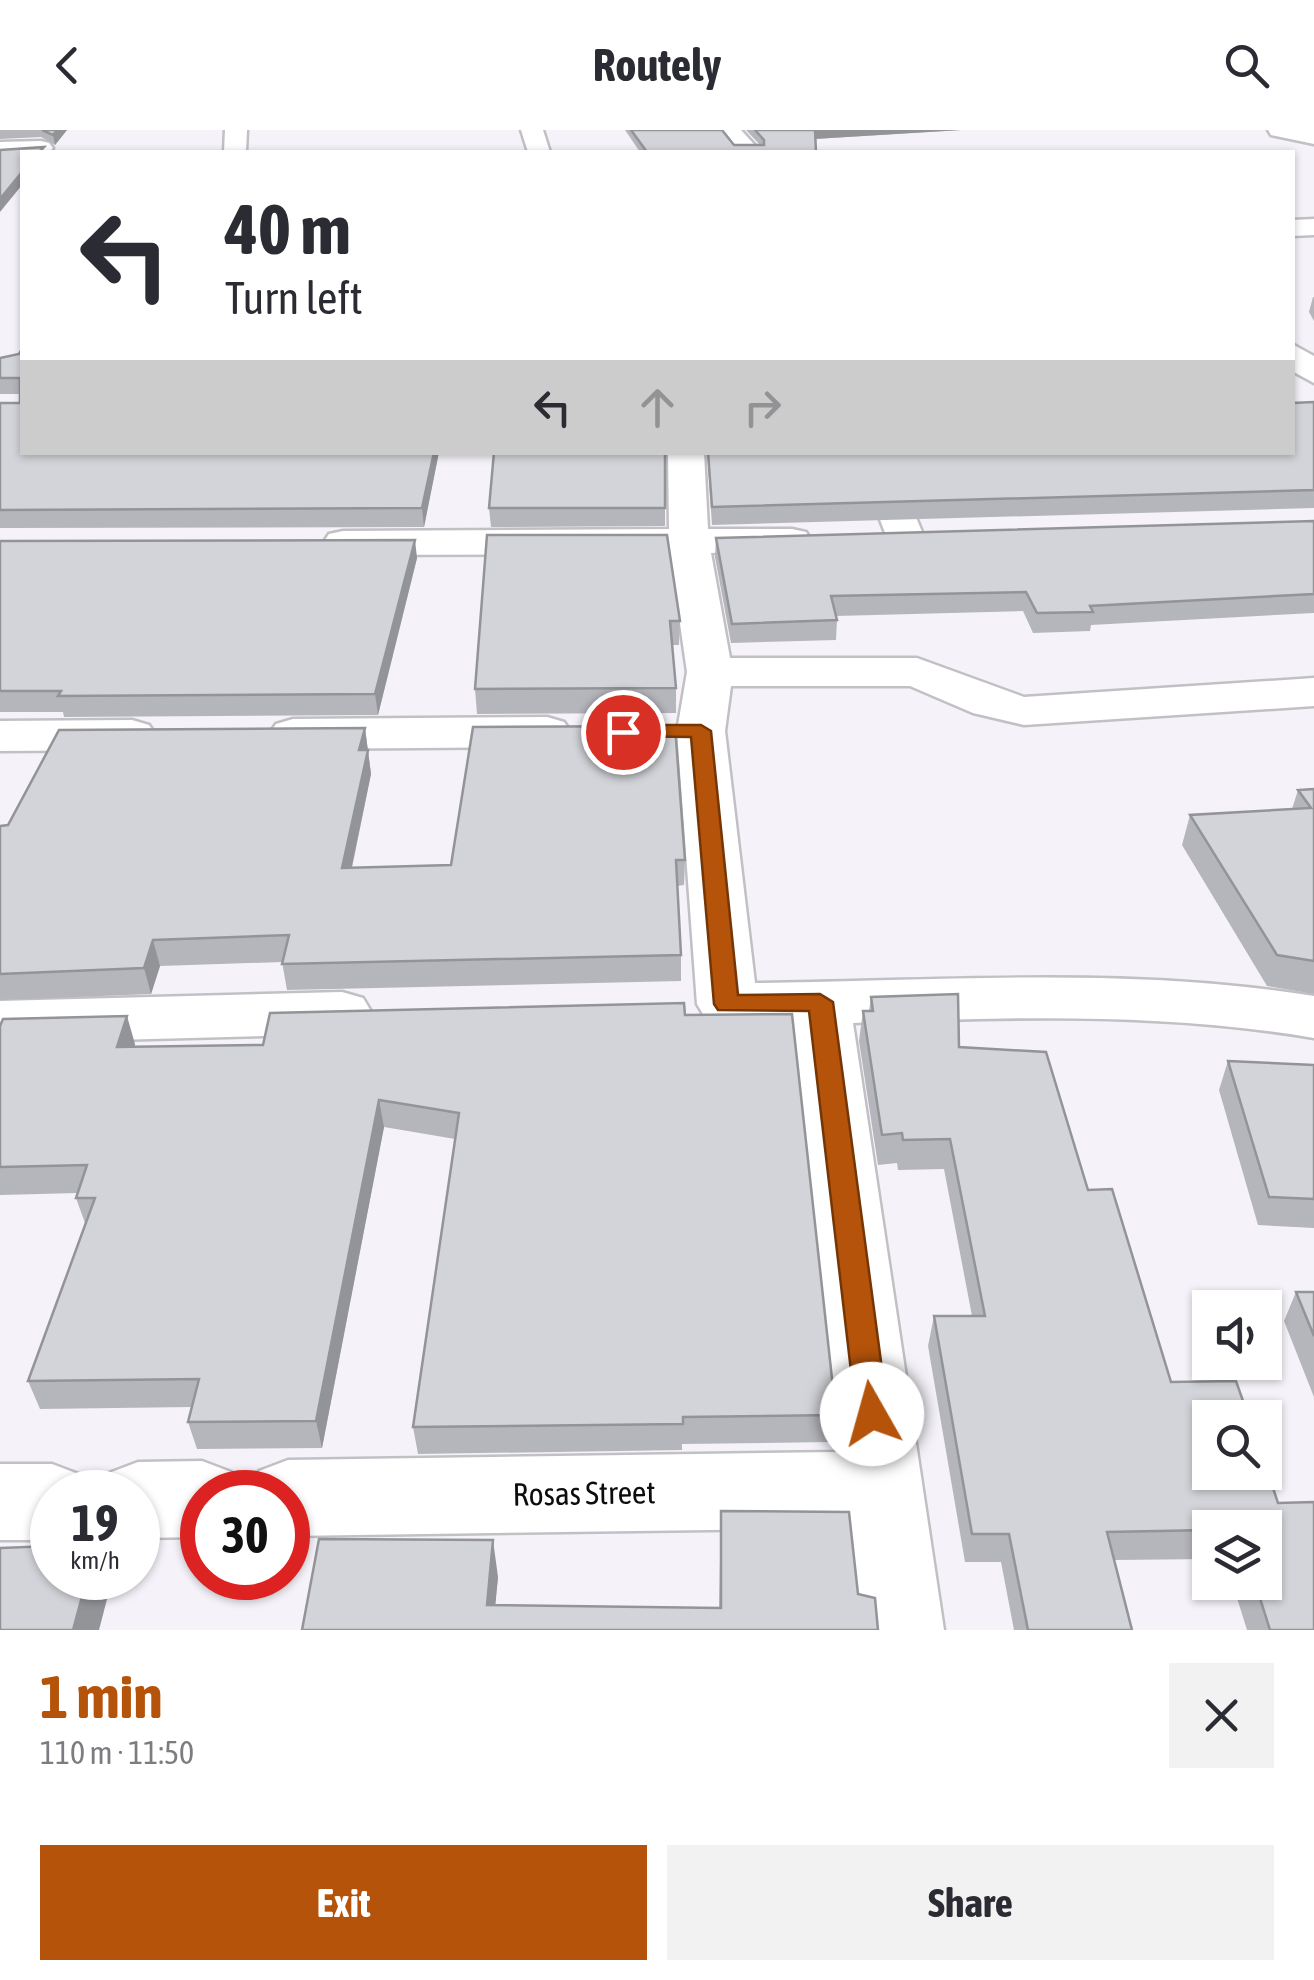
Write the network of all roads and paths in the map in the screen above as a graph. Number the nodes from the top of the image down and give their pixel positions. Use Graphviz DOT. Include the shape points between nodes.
graph roads {
  1 [pos="729,130"];
  2 [pos="1279,130"];
  3 [pos="1314,137"];
  4 [pos="41,148"];
  5 [pos="0,149"];
  6 [pos="747,150"];
  7 [pos="1295,357"];
  8 [pos="1314,373"];
  9 [pos="686,455"];
  10 [pos="889,494"];
  11 [pos="688,543"];
  12 [pos="315,544"];
  13 [pos="710,672"];
  14 [pos="1314,692"];
  15 [pos="584,732"];
  16 [pos="175,734"];
  17 [pos="253,734"];
  18 [pos="0,736"];
  19 [pos="820,1002"];
  20 [pos="393,1012"];
  21 [pos="1314,1018"];
  22 [pos="0,1022"];
  23 [pos="881,1489"];
  24 [pos="310,1498"];
  25 [pos="0,1502"];
  26 [pos="30,1502"];
  27 [pos="900,1630"];
  1 -- 6 [label="street"];
  2 -- 3 [label="street"];
  4 -- 5 [label="street"];
  7 -- 8 [label="street"];
  9 -- 11 [label="street"];
  10 -- 11 [label="street" via="885,539"];
  11 -- 12 [label="street"];
  11 -- 13 [label="street"];
  13 -- 14 [label="street" via="916,672 1024,711"];
  13 -- 19 [label="street" via="681,731 697,1005"];
  15 -- 17 [label="street"];
  16 -- 18 [label="street"];
  19 -- 21 [label="street" via="1049,996 1267,1008"];
  19 -- 23 [label="street"];
  20 -- 22 [label="street"];
  23 -- 24 [label="street, Rosas Street"];
  23 -- 27 [label="street"];
  25 -- 26 [label="street"];
}
